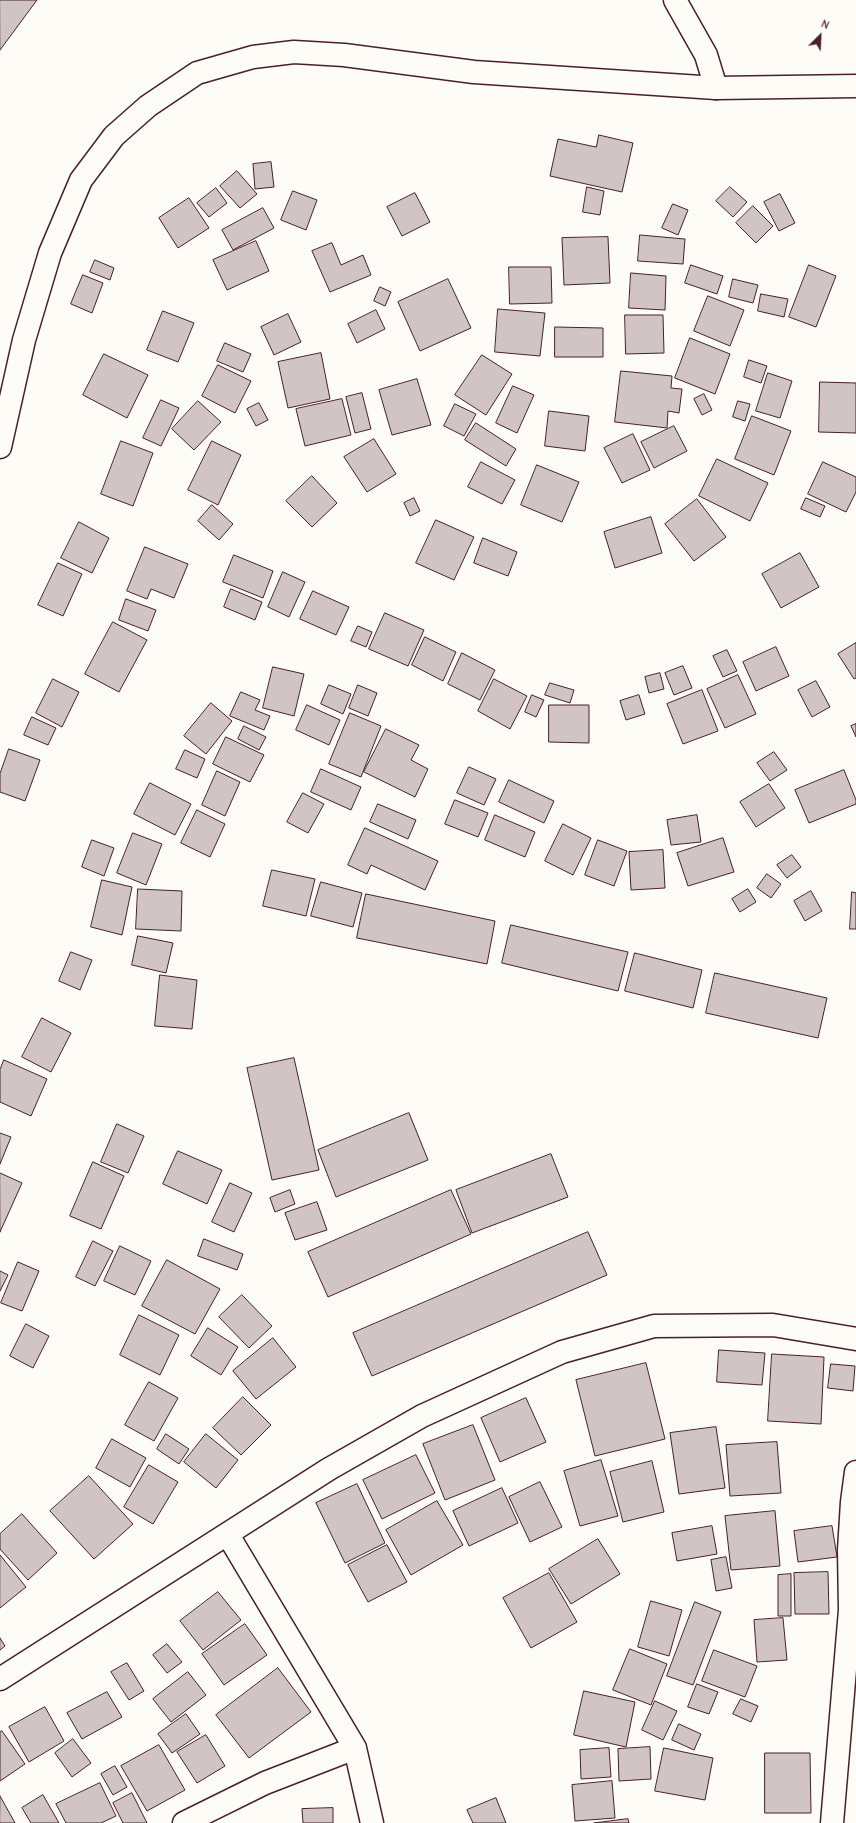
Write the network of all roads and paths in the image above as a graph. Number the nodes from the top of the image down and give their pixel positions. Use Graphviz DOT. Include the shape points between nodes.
graph roads {
  1 [pos="674,0"];
  2 [pos="856,86"];
  3 [pos="716,88"];
  4 [pos="0,447"];
  5 [pos="856,1339"];
  6 [pos="856,1472"];
  7 [pos="228,1535"];
  8 [pos="0,1679"];
  9 [pos="355,1748"];
  10 [pos="184,1823"];
  11 [pos="372,1823"];
  12 [pos="832,1823"];
  1 -- 3 [label="street" via="706,55"];
  2 -- 3 [label="street"];
  3 -- 4 [label="street" via="474,72 344,55 294,52 253,57 198,73 148,106 114,136 81,180 50,253 24,340"];
  5 -- 7 [label="street" via="773,1325 654,1326 562,1352 422,1416 329,1469"];
  6 -- 12 [label="street" via="849,1550 850,1610"];
  7 -- 8 [label="street"];
  7 -- 9 [label="street"];
  9 -- 10 [label="street" via="265,1783"];
  9 -- 11 [label="street"];
}
